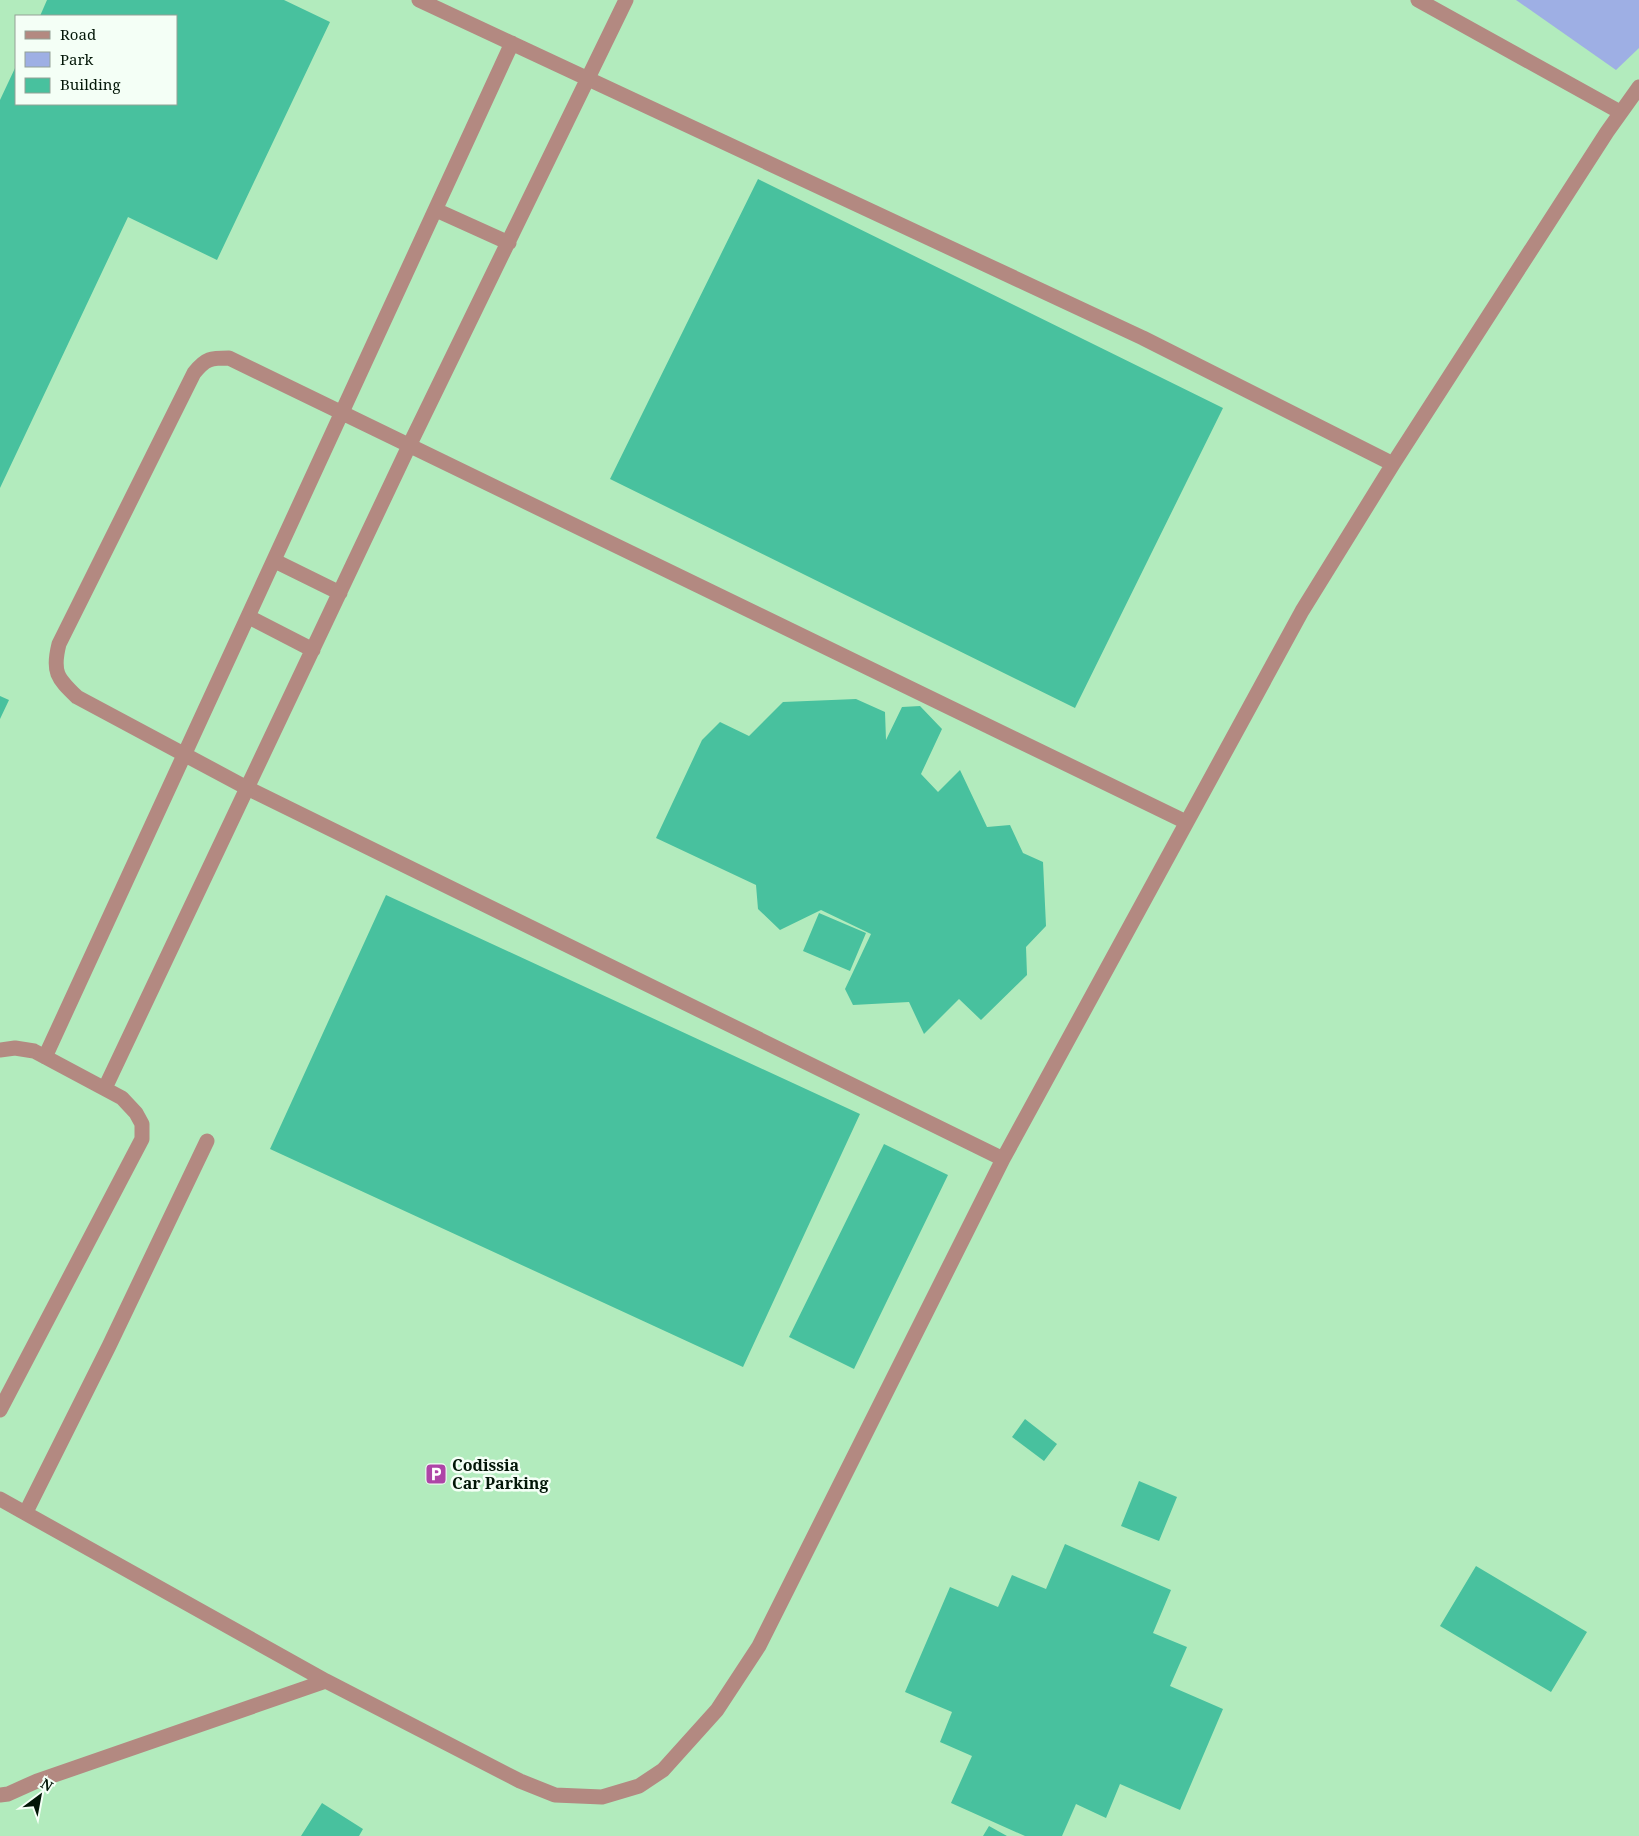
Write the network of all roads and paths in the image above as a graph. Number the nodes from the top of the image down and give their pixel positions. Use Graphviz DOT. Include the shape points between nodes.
graph roads {
  1 [pos="419,0"];
  2 [pos="626,0"];
  3 [pos="1418,0"];
  4 [pos="512,44"];
  5 [pos="588,79"];
  6 [pos="1638,88"];
  7 [pos="1620,112"];
  8 [pos="436,210"];
  9 [pos="509,243"];
  10 [pos="344,413"];
  11 [pos="409,446"];
  12 [pos="1393,464"];
  13 [pos="275,561"];
  14 [pos="340,593"];
  15 [pos="249,617"];
  16 [pos="313,650"];
  17 [pos="185,754"];
  18 [pos="247,788"];
  19 [pos="1186,822"];
  20 [pos="0,1050"];
  21 [pos="45,1057"];
  22 [pos="104,1088"];
  23 [pos="207,1141"];
  24 [pos="1003,1159"];
  25 [pos="0,1410"];
  26 [pos="0,1499"];
  27 [pos="26,1512"];
  28 [pos="326,1681"];
  29 [pos="0,1795"];
  1 -- 4 [label="lane"];
  2 -- 5 [label="lane"];
  3 -- 7 [label="lane"];
  4 -- 5 [label="lane"];
  4 -- 8 [label="lane"];
  5 -- 9 [label="lane"];
  5 -- 12 [label="lane" via="1143,338"];
  6 -- 7 [label="lane"];
  7 -- 12 [label="lane"];
  8 -- 9 [label="lane"];
  8 -- 10 [label="lane"];
  9 -- 11 [label="lane"];
  10 -- 11 [label="lane"];
  10 -- 13 [label="lane"];
  10 -- 17 [label="lane" via="229,358 202,362 59,644 54,663 63,683 78,697"];
  11 -- 14 [label="lane"];
  11 -- 19 [label="lane"];
  12 -- 19 [label="lane" via="1302,611"];
  13 -- 14 [label="lane"];
  13 -- 15 [label="lane"];
  14 -- 16 [label="lane"];
  15 -- 16 [label="lane"];
  15 -- 17 [label="lane"];
  16 -- 18 [label="lane"];
  17 -- 18 [label="lane"];
  17 -- 21 [label="lane"];
  18 -- 22 [label="lane"];
  18 -- 24 [label="lane"];
  19 -- 24 [label="lane"];
  20 -- 21 [label="lane" via="15,1048 34,1051"];
  21 -- 22 [label="lane"];
  22 -- 25 [label="lane" via="122,1098 136,1114 142,1124 142,1139"];
  23 -- 27 [label="lane"];
  24 -- 28 [label="lane" via="759,1646 717,1710 663,1770 639,1786 602,1797 555,1795 520,1781"];
  26 -- 27 [label="lane"];
  27 -- 28 [label="lane"];
  28 -- 29 [label="lane"];
}
